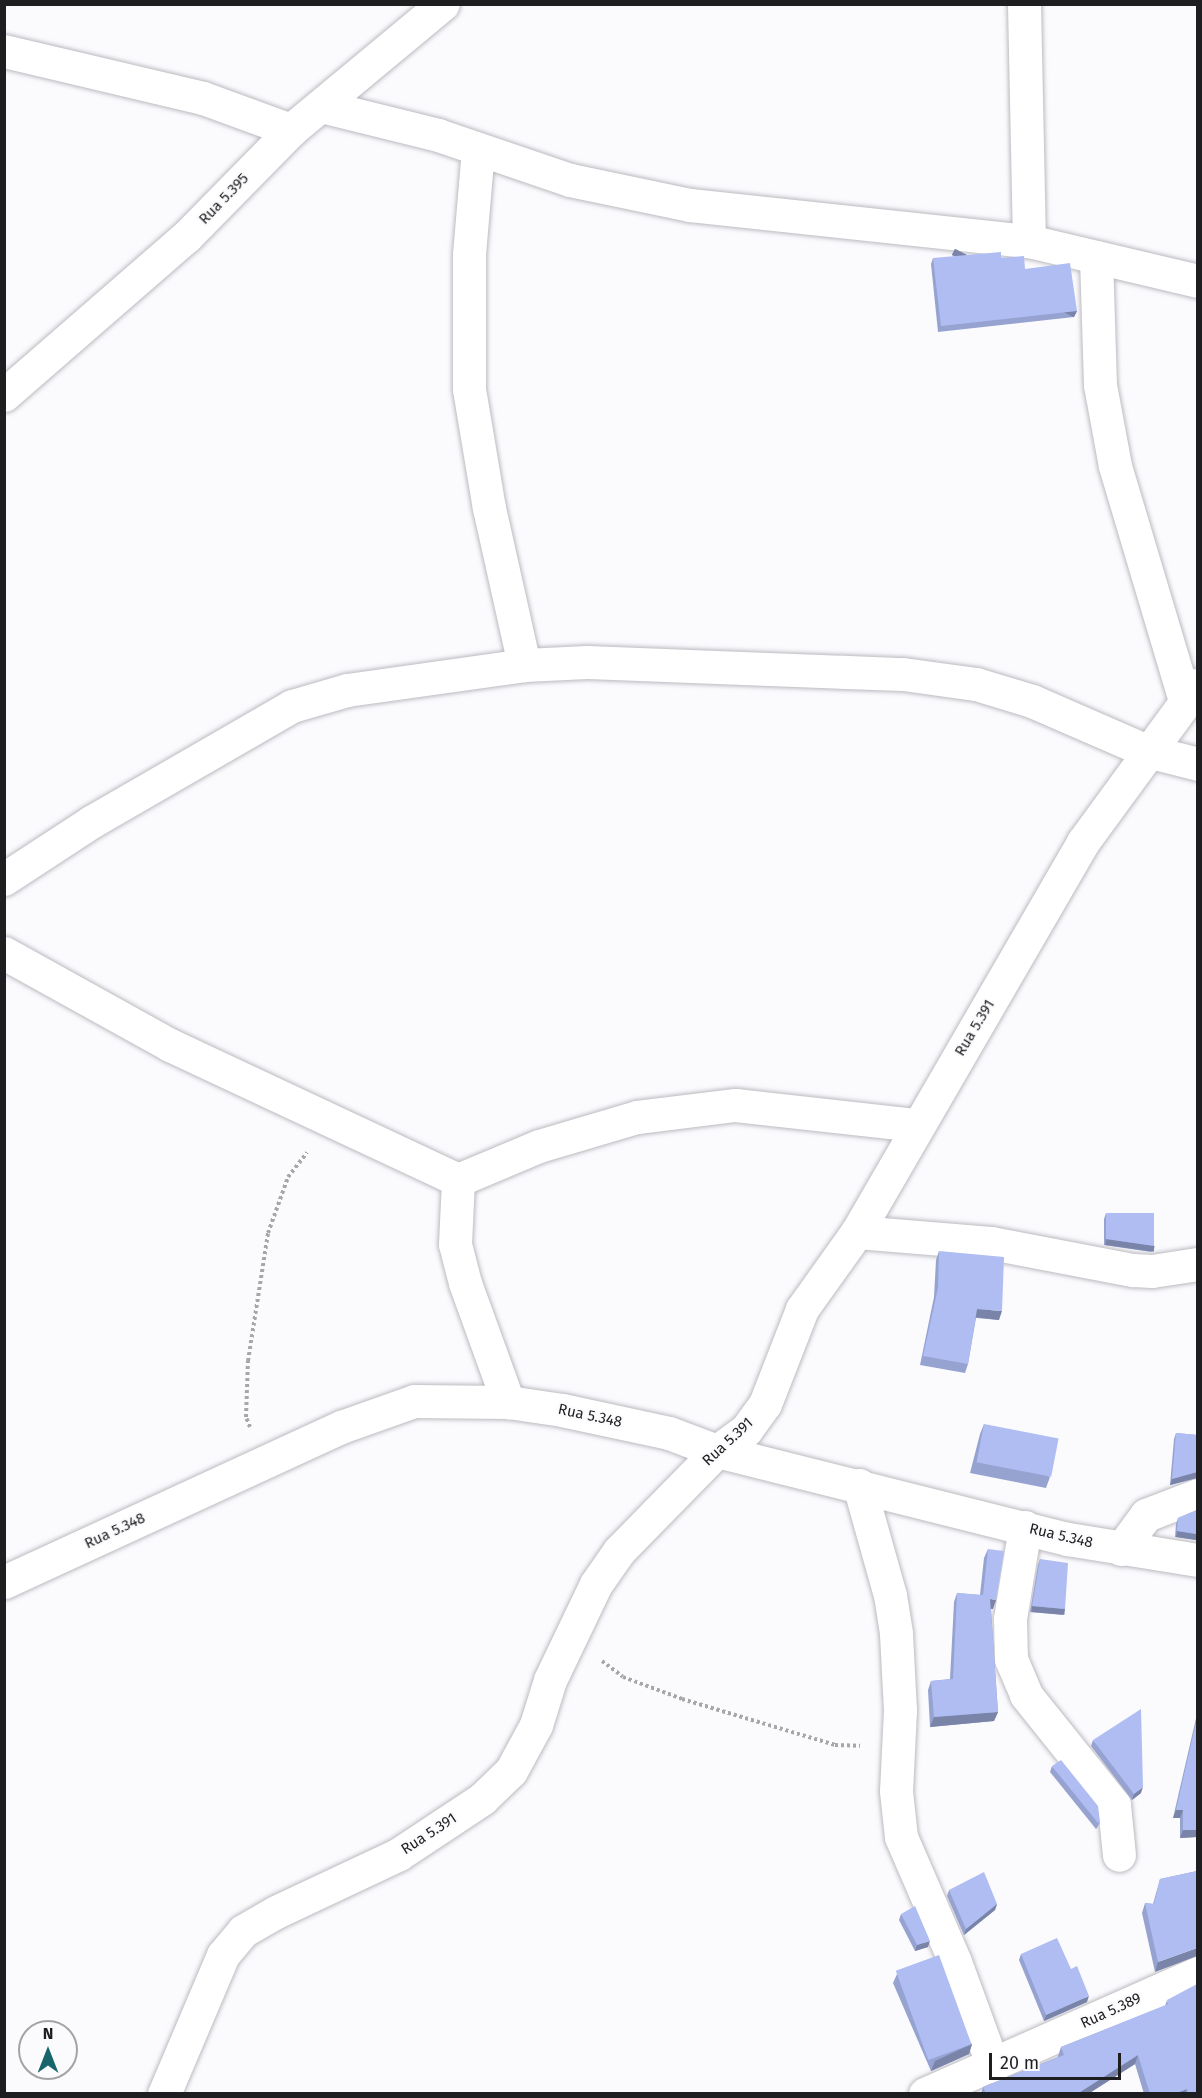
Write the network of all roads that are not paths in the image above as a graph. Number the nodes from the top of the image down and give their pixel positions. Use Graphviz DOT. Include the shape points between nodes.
graph roads {
  1 [pos="443,4"];
  2 [pos="1024,4"];
  3 [pos="4,51"];
  4 [pos="321,106"];
  5 [pos="291,130"];
  6 [pos="478,149"];
  7 [pos="1029,241"];
  8 [pos="1096,258"];
  9 [pos="1197,281"];
  10 [pos="4,395"];
  11 [pos="524,665"];
  12 [pos="1191,693"];
  13 [pos="1147,751"];
  14 [pos="1197,764"];
  15 [pos="4,879"];
  16 [pos="4,953"];
  17 [pos="917,1125"];
  18 [pos="458,1180"];
  19 [pos="857,1232"];
  20 [pos="1197,1264"];
  21 [pos="508,1402"];
  22 [pos="717,1451"];
  23 [pos="859,1485"];
  24 [pos="1197,1495"];
  25 [pos="1025,1527"];
  26 [pos="1122,1549"];
  27 [pos="1197,1560"];
  28 [pos="4,1582"];
  29 [pos="1119,1855"];
  30 [pos="1197,1973"];
  31 [pos="993,2066"];
  32 [pos="164,2094"];
  33 [pos="926,2094"];
  1 -- 4 [label="street, Rua 5.395"];
  2 -- 7 [label="street"];
  3 -- 5 [label="street" via="203,98"];
  4 -- 5 [label="street, Rua 5.395"];
  4 -- 6 [label="street"];
  5 -- 10 [label="street, Rua 5.395" via="188,236"];
  6 -- 7 [label="street" via="570,180 690,205"];
  6 -- 11 [label="street" via="469,255 469,389 489,508"];
  7 -- 8 [label="street"];
  8 -- 9 [label="street"];
  8 -- 12 [label="street" via="1100,385 1115,466"];
  11 -- 13 [label="street" via="587,662 903,674 976,684 1032,700"];
  11 -- 15 [label="street" via="347,690 292,706 91,822"];
  12 -- 13 [label="street, Rua 5.391"];
  13 -- 14 [label="street"];
  13 -- 17 [label="street, Rua 5.391" via="1083,842"];
  16 -- 18 [label="street" via="170,1045"];
  17 -- 18 [label="street" via="735,1106 658,1114 539,1146"];
  17 -- 19 [label="street, Rua 5.391"];
  18 -- 21 [label="street" via="455,1244"];
  19 -- 20 [label="street" via="992,1243 1133,1270"];
  19 -- 22 [label="street, Rua 5.391" via="802,1309 765,1404 746,1430"];
  21 -- 22 [label="street, Rua 5.348" via="669,1433"];
  21 -- 28 [label="street, Rua 5.348" via="414,1401 383,1410"];
  22 -- 23 [label="street, Rua 5.348"];
  22 -- 32 [label="street, Rua 5.391" via="619,1551 596,1584 550,1680 536,1725 510,1771 482,1799 399,1854 243,1931 223,1955"];
  23 -- 25 [label="street, Rua 5.348"];
  23 -- 31 [label="street" via="890,1595 896,1634 897,1816 901,1837 955,1962"];
  24 -- 26 [label="street" via="1146,1515"];
  25 -- 26 [label="street, Rua 5.348"];
  25 -- 29 [label="street" via="1010,1619 1011,1659 1026,1695 1114,1805"];
  26 -- 27 [label="street, Rua 5.348"];
  30 -- 31 [label="street, Rua 5.389"];
  31 -- 33 [label="street, Rua 5.389"];
}
